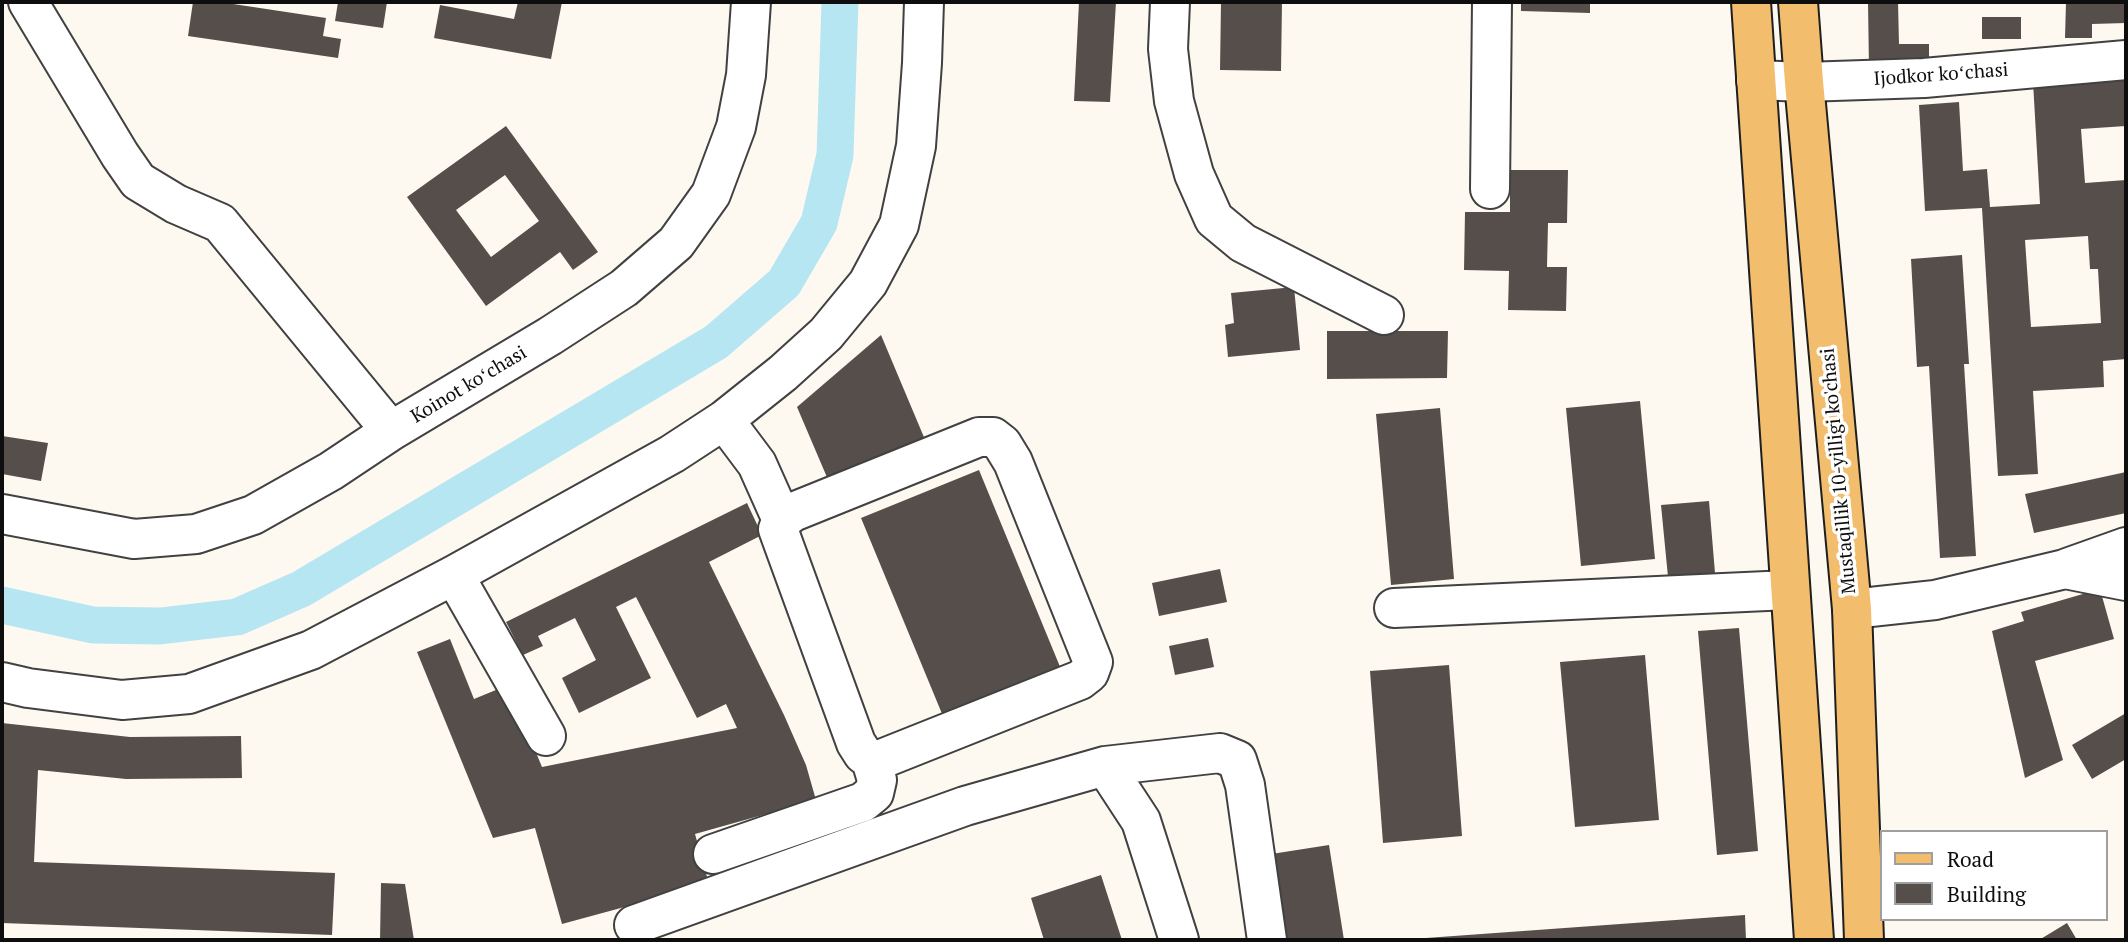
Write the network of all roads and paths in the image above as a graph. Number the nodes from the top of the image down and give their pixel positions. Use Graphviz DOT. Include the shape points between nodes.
graph roads {
  1 [pos="28,2"];
  2 [pos="751,2"];
  3 [pos="924,2"];
  4 [pos="1170,2"];
  5 [pos="1492,2"];
  6 [pos="1751,2"];
  7 [pos="1798,2"];
  8 [pos="2126,60"];
  9 [pos="1756,80"];
  10 [pos="1804,82"];
  11 [pos="1490,189"];
  12 [pos="1384,315"];
  13 [pos="724,420"];
  14 [pos="391,431"];
  15 [pos="2,514"];
  16 [pos="782,520"];
  17 [pos="2126,547"];
  18 [pos="2065,569"];
  19 [pos="454,575"];
  20 [pos="2126,582"];
  21 [pos="1789,590"];
  22 [pos="1394,608"];
  23 [pos="1852,609"];
  24 [pos="2,682"];
  25 [pos="547,736"];
  26 [pos="871,760"];
  27 [pos="1105,766"];
  28 [pos="713,854"];
  29 [pos="634,925"];
  30 [pos="1179,940"];
  31 [pos="1267,940"];
  32 [pos="1814,940"];
  33 [pos="1864,940"];
  1 -- 14 [label="street" via="138,181 220,223"];
  2 -- 14 [label="street, Koinot koʻchasi" via="746,75 736,127 711,194 676,243 624,288"];
  3 -- 13 [label="street" via="916,146 898,225 868,283 826,334"];
  4 -- 12 [label="street" via="1168,49 1174,101 1194,174 1214,219 1242,243"];
  5 -- 11 [label="street"];
  6 -- 9 [label="main road"];
  7 -- 10 [label="main road, Mustaqillik 10-yilligi ko'chasi"];
  8 -- 10 [label="street, Ijodkor koʻchasi" via="1924,78"];
  9 -- 10 [label="street, Ijodkor koʻchasi"];
  9 -- 21 [label="main road"];
  10 -- 23 [label="main road, Mustaqillik 10-yilligi ko'chasi"];
  13 -- 16 [label="street" via="757,464"];
  13 -- 19 [label="street" via="672,454"];
  14 -- 15 [label="street, Koinot koʻchasi" via="253,515 196,534 134,539"];
  16 -- 26 [label="street" via="778,529 856,743"];
  16 -- 26 [label="street" via="820,500 979,437 993,437 1013,462 1093,662 1080,680"];
  17 -- 18 [label="street"];
  18 -- 20 [label="street"];
  18 -- 23 [label="street" via="1935,600"];
  19 -- 24 [label="street" via="311,650 189,694 122,700"];
  19 -- 25 [label="street"];
  21 -- 22 [label="street"];
  21 -- 32 [label="main road"];
  23 -- 33 [label="main road, Mustaqillik 10-yilligi ko'chasi"];
  26 -- 28 [label="street" via="877,780 874,793 863,802"];
  27 -- 29 [label="street" via="965,806"];
  27 -- 30 [label="street" via="1141,821"];
  27 -- 31 [label="street" via="1220,753 1237,760 1245,785"];
}
